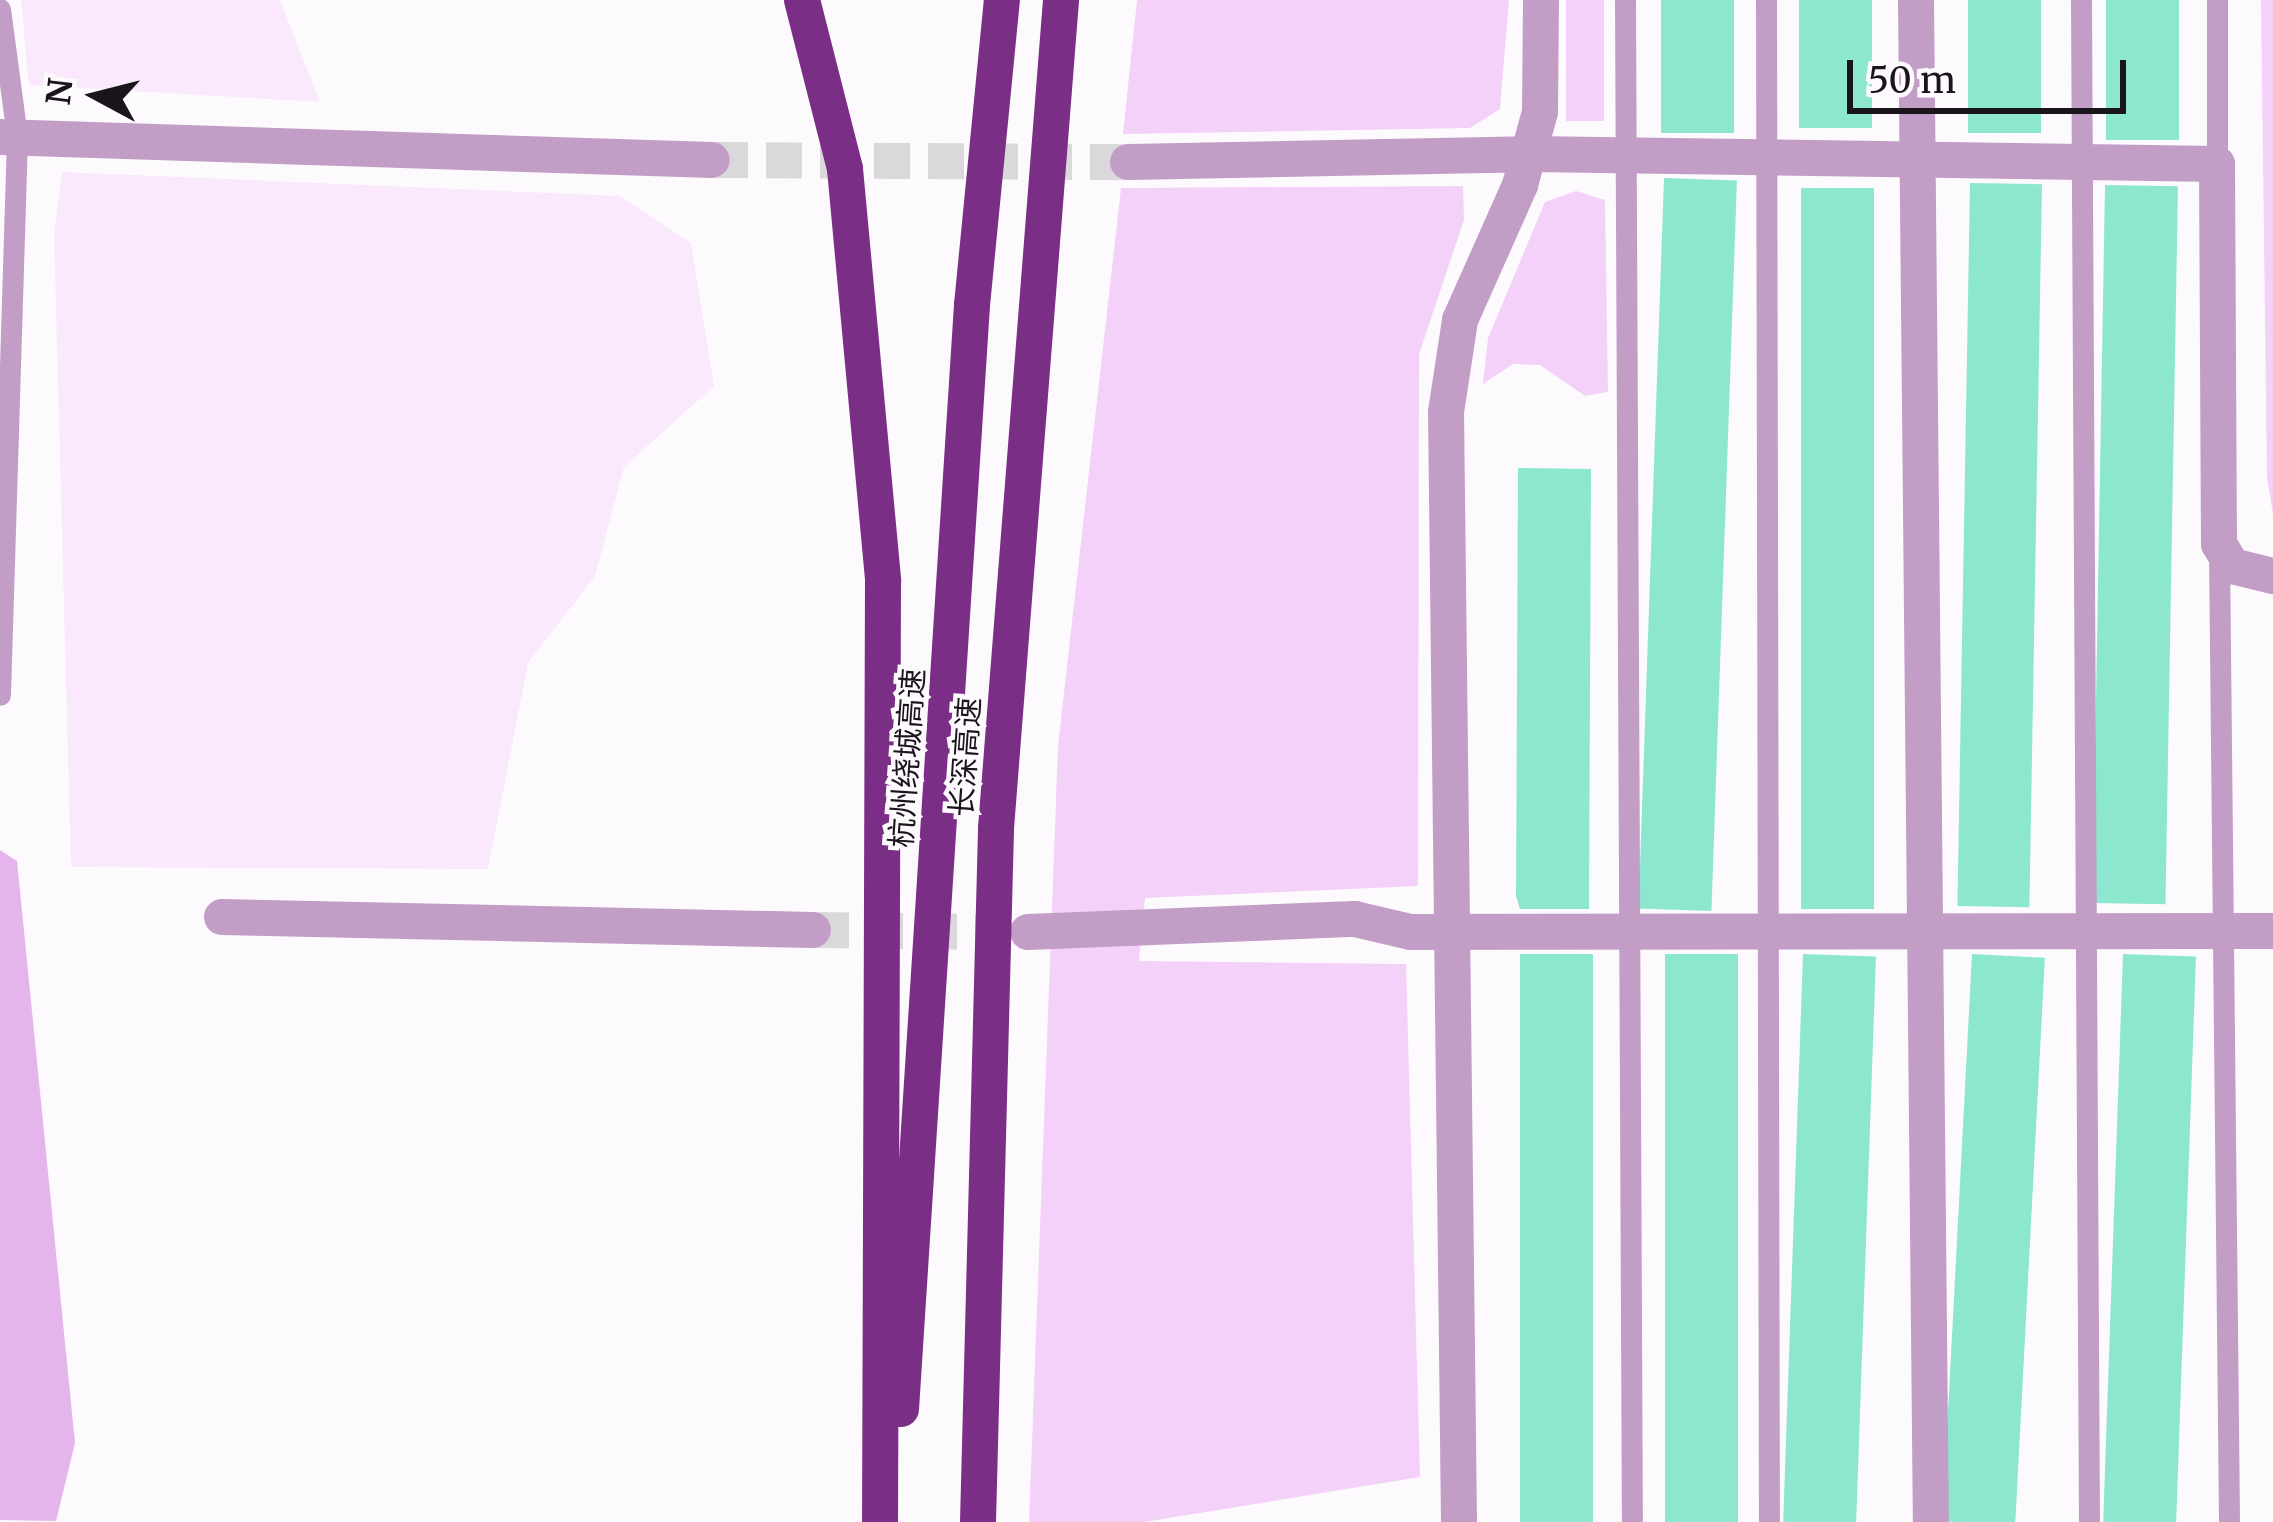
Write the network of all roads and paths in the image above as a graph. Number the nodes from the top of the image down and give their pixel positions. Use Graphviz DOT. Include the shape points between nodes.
graph roads {
  1 [pos="802,0"];
  2 [pos="1002,0"];
  3 [pos="1061,0"];
  4 [pos="1541,0"];
  5 [pos="1624,0"];
  6 [pos="1766,0"];
  7 [pos="1916,0"];
  8 [pos="2081,0"];
  9 [pos="2217,0"];
  10 [pos="0,10"];
  11 [pos="9,137"];
  12 [pos="1530,154"];
  13 [pos="1624,155"];
  14 [pos="1768,157"];
  15 [pos="1915,159"];
  16 [pos="712,160"];
  17 [pos="1129,162"];
  18 [pos="2079,162"];
  19 [pos="2217,164"];
  20 [pos="2219,544"];
  21 [pos="2273,576"];
  22 [pos="0,695"];
  23 [pos="222,917"];
  24 [pos="814,930"];
  25 [pos="1453,931"];
  26 [pos="1626,931"];
  27 [pos="1767,931"];
  28 [pos="2081,931"];
  29 [pos="2222,931"];
  30 [pos="2273,931"];
  31 [pos="1028,932"];
  32 [pos="1924,932"];
  33 [pos="880,1522"];
  34 [pos="893,1522"];
  35 [pos="978,1522"];
  36 [pos="1459,1522"];
  37 [pos="1632,1522"];
  38 [pos="1769,1522"];
  39 [pos="1931,1522"];
  40 [pos="2089,1522"];
  41 [pos="2228,1522"];
  1 -- 33 [label="highway" via="844,169 883,581"];
  2 -- 34 [label="highway, 杭州绕城高速" via="972,305"];
  3 -- 35 [label="highway, 长深高速" via="996,828"];
  4 -- 12 [label="street"];
  5 -- 13 [label="lane"];
  6 -- 14 [label="lane"];
  7 -- 15 [label="street"];
  8 -- 18 [label="lane"];
  9 -- 19 [label="lane"];
  10 -- 11 [label="lane"];
  11 -- 16 [label="street"];
  11 -- 22 [label="lane"];
  12 -- 13 [label="street"];
  12 -- 17 [label="street"];
  12 -- 25 [label="street" via="1450,363"];
  13 -- 14 [label="street"];
  13 -- 26 [label="lane"];
  14 -- 15 [label="street"];
  14 -- 27 [label="lane"];
  15 -- 18 [label="street"];
  15 -- 32 [label="street"];
  18 -- 19 [label="street"];
  18 -- 28 [label="lane"];
  19 -- 20 [label="street"];
  20 -- 21 [label="street" via="2233,566"];
  20 -- 29 [label="lane"];
  23 -- 24 [label="street"];
  25 -- 26 [label="street"];
  25 -- 31 [label="street" via="1355,919"];
  25 -- 36 [label="street"];
  26 -- 27 [label="street"];
  26 -- 37 [label="lane"];
  27 -- 32 [label="street"];
  27 -- 38 [label="lane"];
  28 -- 29 [label="street"];
  28 -- 32 [label="street"];
  28 -- 40 [label="lane"];
  29 -- 30 [label="street"];
  29 -- 41 [label="lane"];
  32 -- 39 [label="street"];
}
